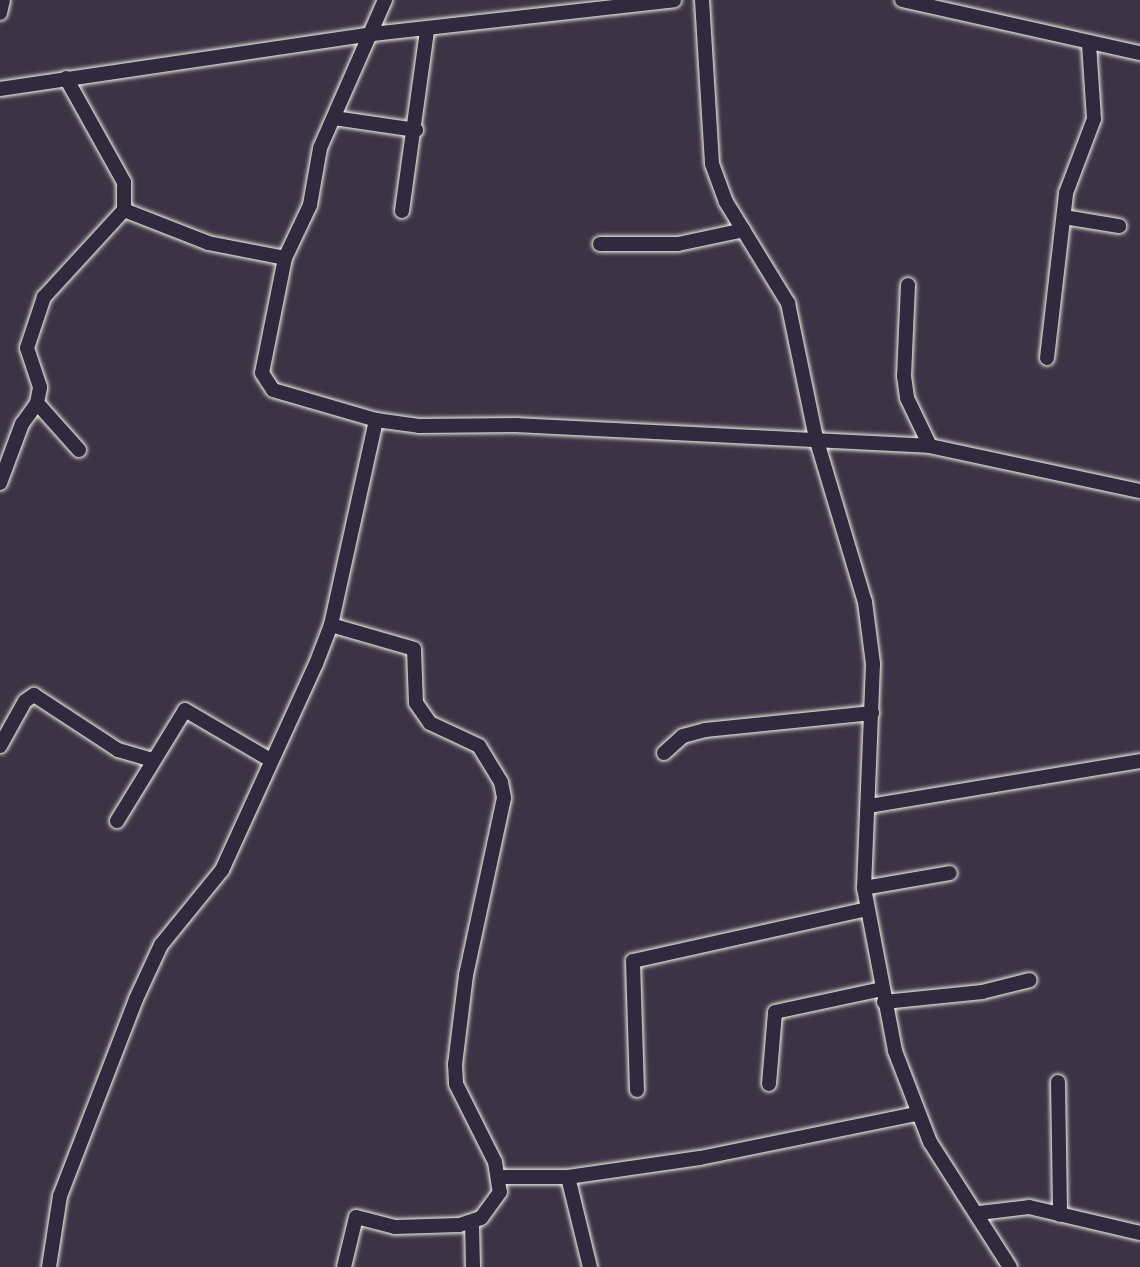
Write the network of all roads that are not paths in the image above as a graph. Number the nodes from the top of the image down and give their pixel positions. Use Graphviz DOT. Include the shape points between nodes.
graph roads {
  1 [pos="3,0"];
  2 [pos="385,0"];
  3 [pos="674,0"];
  4 [pos="702,0"];
  5 [pos="902,0"];
  6 [pos="0,13"];
  7 [pos="427,31"];
  8 [pos="373,34"];
  9 [pos="1089,44"];
  10 [pos="1140,53"];
  11 [pos="66,78"];
  12 [pos="0,89"];
  13 [pos="334,118"];
  14 [pos="416,130"];
  15 [pos="124,210"];
  16 [pos="402,211"];
  17 [pos="1064,217"];
  18 [pos="1119,226"];
  19 [pos="744,230"];
  20 [pos="600,244"];
  21 [pos="285,258"];
  22 [pos="908,285"];
  23 [pos="1047,358"];
  24 [pos="37,403"];
  25 [pos="376,420"];
  26 [pos="816,438"];
  27 [pos="930,446"];
  28 [pos="79,450"];
  29 [pos="0,483"];
  30 [pos="1140,491"];
  31 [pos="331,625"];
  32 [pos="872,713"];
  33 [pos="0,746"];
  34 [pos="664,753"];
  35 [pos="269,759"];
  36 [pos="152,760"];
  37 [pos="1140,761"];
  38 [pos="869,806"];
  39 [pos="117,821"];
  40 [pos="950,873"];
  41 [pos="864,888"];
  42 [pos="867,909"];
  43 [pos="1030,980"];
  44 [pos="883,996"];
  45 [pos="1058,1082"];
  46 [pos="769,1084"];
  47 [pos="637,1090"];
  48 [pos="917,1114"];
  49 [pos="500,1177"];
  50 [pos="568,1177"];
  51 [pos="979,1213"];
  52 [pos="1060,1215"];
  53 [pos="472,1223"];
  54 [pos="1140,1233"];
  55 [pos="49,1267"];
  56 [pos="344,1267"];
  57 [pos="473,1267"];
  58 [pos="590,1267"];
  59 [pos="1010,1267"];
  1 -- 6 [label="street"];
  2 -- 8 [label="street"];
  3 -- 7 [label="street"];
  4 -- 19 [label="street" via="710,155 726,202"];
  5 -- 9 [label="street"];
  7 -- 8 [label="street"];
  7 -- 14 [label="street"];
  8 -- 11 [label="street"];
  8 -- 13 [label="street" via="354,63"];
  9 -- 10 [label="street"];
  9 -- 17 [label="street" via="1094,119 1066,193"];
  11 -- 12 [label="street"];
  11 -- 15 [label="street" via="124,182"];
  13 -- 14 [label="street"];
  13 -- 21 [label="street" via="320,148 310,205"];
  14 -- 16 [label="street"];
  15 -- 21 [label="street" via="208,243"];
  15 -- 24 [label="street" via="44,297 27,348 40,387"];
  17 -- 18 [label="street"];
  17 -- 23 [label="street"];
  19 -- 20 [label="street" via="678,244"];
  19 -- 26 [label="street" via="788,303"];
  21 -- 25 [label="street" via="275,291 264,383"];
  22 -- 27 [label="street" via="907,398"];
  24 -- 28 [label="street"];
  24 -- 29 [label="street" via="22,424"];
  25 -- 26 [label="street" via="431,427 517,425"];
  25 -- 31 [label="street"];
  26 -- 27 [label="street"];
  26 -- 32 [label="street" via="865,602 873,664"];
  27 -- 30 [label="street"];
  31 -- 35 [label="street"];
  31 -- 49 [label="street" via="414,649 413,694 427,719 479,746 501,782 502,823 466,975 455,1064 456,1084 482,1127"];
  32 -- 34 [label="street" via="705,730 683,736"];
  32 -- 38 [label="street"];
  33 -- 36 [label="street" via="25,701 34,695 118,750"];
  35 -- 36 [label="street" via="189,710 180,714"];
  35 -- 55 [label="street" via="259,795 222,870 161,945 136,999 60,1196"];
  36 -- 39 [label="street"];
  37 -- 38 [label="street"];
  38 -- 41 [label="street"];
  40 -- 41 [label="street"];
  41 -- 42 [label="street"];
  42 -- 44 [label="street"];
  42 -- 47 [label="street" via="633,961"];
  43 -- 44 [label="street" via="982,992"];
  44 -- 46 [label="street" via="775,1012"];
  44 -- 48 [label="street"];
  45 -- 52 [label="street"];
  48 -- 50 [label="street" via="700,1158"];
  48 -- 51 [label="street"];
  49 -- 50 [label="street"];
  49 -- 53 [label="street" via="494,1203"];
  50 -- 58 [label="street"];
  51 -- 52 [label="street" via="1029,1207"];
  51 -- 59 [label="street"];
  52 -- 54 [label="street"];
  53 -- 56 [label="street" via="395,1227 356,1217"];
  53 -- 57 [label="street"];
}
